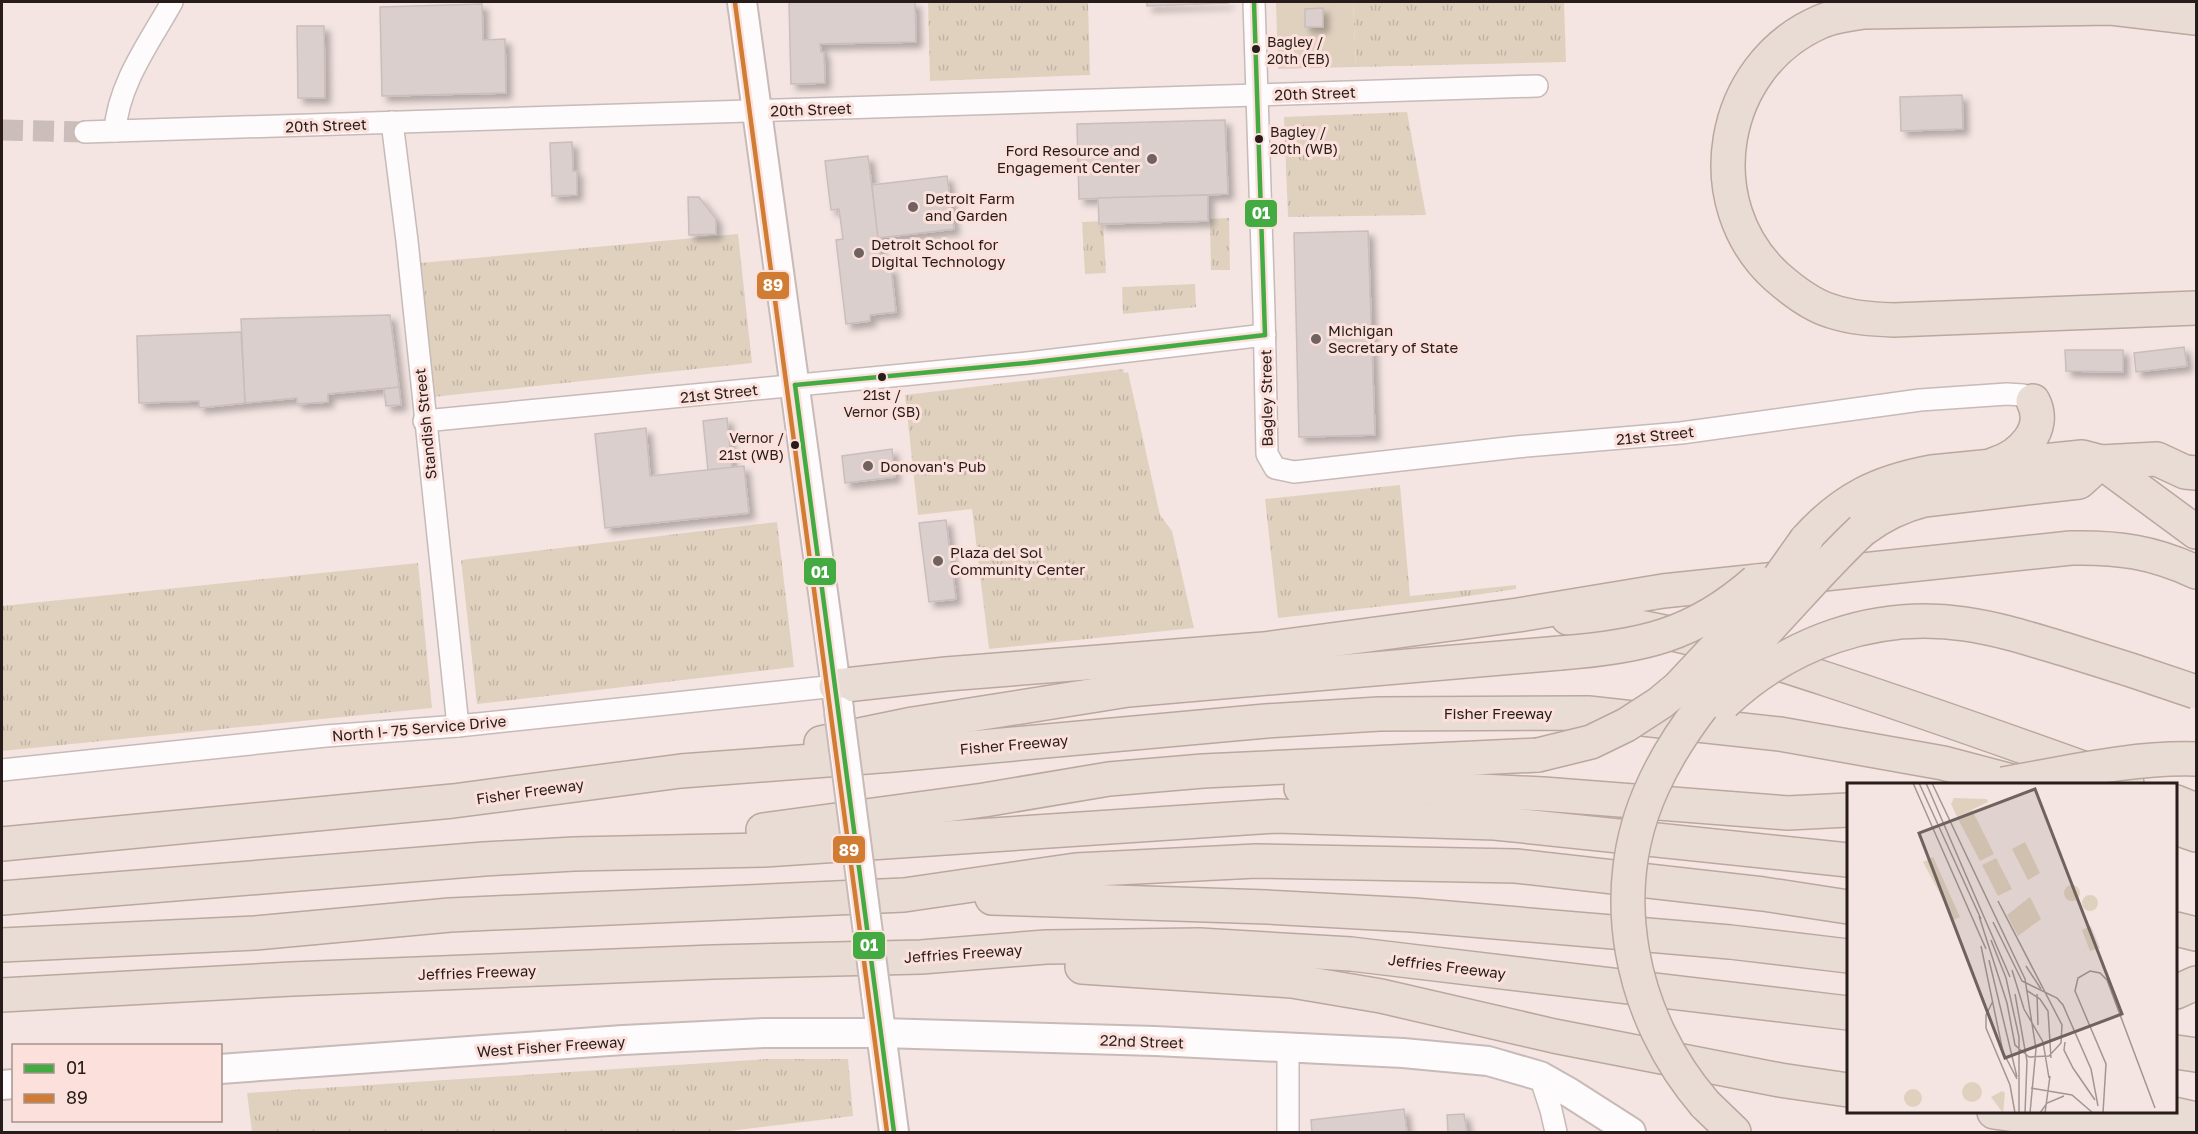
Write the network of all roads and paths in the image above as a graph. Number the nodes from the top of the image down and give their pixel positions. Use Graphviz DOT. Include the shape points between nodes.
graph roads {
  1 [pos="172,2"];
  2 [pos="742,2"];
  3 [pos="1254,2"];
  4 [pos="2196,18"];
  5 [pos="1537,86"];
  6 [pos="1256,95"];
  7 [pos="756,111"];
  8 [pos="392,122"];
  9 [pos="116,131"];
  10 [pos="86,132"];
  11 [pos="2196,308"];
  12 [pos="1265,335"];
  13 [pos="795,385"];
  14 [pos="2033,401"];
  15 [pos="424,421"];
  16 [pos="2092,459"];
  17 [pos="1275,468"];
  18 [pos="1973,469"];
  19 [pos="2196,473"];
  20 [pos="2196,532"];
  21 [pos="1808,537"];
  22 [pos="2196,572"];
  23 [pos="1518,615"];
  24 [pos="2196,692"];
  25 [pos="837,698"];
  26 [pos="458,726"];
  27 [pos="1668,756"];
  28 [pos="2196,759"];
  29 [pos="2,770"];
  30 [pos="681,771"];
  31 [pos="2009,783"];
  32 [pos="2019,783"];
  33 [pos="2124,783"];
  34 [pos="984,800"];
  35 [pos="2177,803"];
  36 [pos="1847,810"];
  37 [pos="2196,810"];
  38 [pos="2177,829"];
  39 [pos="2196,835"];
  40 [pos="2,844"];
  41 [pos="574,854"];
  42 [pos="1847,860"];
  43 [pos="904,895"];
  44 [pos="2,898"];
  45 [pos="1847,907"];
  46 [pos="2177,929"];
  47 [pos="2196,934"];
  48 [pos="2,945"];
  49 [pos="1768,946"];
  50 [pos="921,957"];
  51 [pos="1847,957"];
  52 [pos="1847,971"];
  53 [pos="2177,978"];
  54 [pos="2196,983"];
  55 [pos="2177,991"];
  56 [pos="2,995"];
  57 [pos="1847,1013"];
  58 [pos="881,1033"];
  59 [pos="1288,1047"];
  60 [pos="2177,1052"];
  61 [pos="2196,1054"];
  62 [pos="222,1069"];
  63 [pos="1540,1076"];
  64 [pos="1847,1090"];
  65 [pos="2001,1113"];
  66 [pos="2169,1113"];
  67 [pos="2196,1119"];
  68 [pos="1616,1130"];
  69 [pos="894,1132"];
  70 [pos="1288,1132"];
  71 [pos="1556,1132"];
  72 [pos="1734,1132"];
  73 [pos="2168,1132"];
  1 -- 9 [label="street" via="128,83"];
  2 -- 7 [label="street"];
  3 -- 6 [label="street, Bagley Street"];
  4 -- 11 [label="highway" via="2111,8 1841,15 1799,34 1757,71 1742,97 1727,155 1733,204 1753,252 1787,286 1828,311 1894,320"];
  5 -- 6 [label="street, 20th Street"];
  6 -- 7 [label="street, 20th Street"];
  6 -- 12 [label="street, Bagley Street"];
  7 -- 8 [label="street, 20th Street"];
  7 -- 13 [label="street"];
  8 -- 9 [label="street, 20th Street"];
  8 -- 15 [label="street, Standish Street"];
  9 -- 10 [label="street, 20th Street"];
  12 -- 13 [label="street, 21st Street"];
  12 -- 17 [label="street, Bagley Street" via="1267,454"];
  13 -- 15 [label="street, 21st Street"];
  13 -- 25 [label="street"];
  14 -- 16 [label="highway" via="2064,444"];
  14 -- 17 [label="street, 21st Street" via="2023,395 2007,394 1920,400 1681,433 1294,472"];
  14 -- 18 [label="highway" via="2038,421 2030,440 2008,460"];
  15 -- 26 [label="street, Standish Street"];
  16 -- 18 [label="highway"];
  16 -- 19 [label="highway" via="2157,459"];
  16 -- 20 [label="highway"];
  16 -- 27 [label="highway, bridge" via="2079,482 1958,494 1924,500 1881,516 1862,530 1722,680"];
  18 -- 21 [label="highway" via="1908,476 1866,490"];
  21 -- 30 [label="highway, bridge" via="1741,595 1704,619 1684,629 1608,650 1128,690 913,724"];
  21 -- 34 [label="highway, bridge" via="1772,588 1678,688 1660,703 1591,742 1538,755 1109,779"];
  22 -- 23 [label="highway" via="2154,555 2126,549 2071,548 1663,591"];
  23 -- 25 [label="highway" via="1263,650 946,674"];
  23 -- 33 [label="highway" via="1600,620 1680,634 1954,721"];
  24 -- 27 [label="highway, bridge" via="1994,629 1936,621 1903,622 1840,633 1785,657 1742,686"];
  25 -- 26 [label="street, North I- 75 Service Drive"];
  25 -- 58 [label="street, bridge"];
  26 -- 29 [label="street, North I- 75 Service Drive"];
  27 -- 72 [label="highway, bridge" via="1646,804 1634,846 1628,884 1630,946 1637,978 1668,1054 1688,1084"];
  28 -- 31 [label="highway, bridge" via="2104,766"];
  30 -- 32 [label="highway, Fisher Freeway" via="1367,715 1588,713 1780,734 1943,763"];
  30 -- 40 [label="highway, Fisher Freeway" via="453,801"];
  34 -- 36 [label="highway" via="1207,790 1420,788 1788,813"];
  34 -- 41 [label="highway"];
  35 -- 37 [label="highway"];
  38 -- 39 [label="highway"];
  41 -- 42 [label="highway" via="764,850 1278,816 1495,823"];
  41 -- 44 [label="highway"];
  43 -- 45 [label="highway" via="1076,870 1293,861 1516,866"];
  43 -- 48 [label="highway" via="450,915 255,933"];
  43 -- 49 [label="highway" via="1413,915"];
  46 -- 47 [label="highway"];
  49 -- 51 [label="highway"];
  49 -- 52 [label="highway"];
  50 -- 56 [label="highway, Jeffries Freeway" via="292,979"];
  50 -- 57 [label="highway, Jeffries Freeway" via="1046,947 1199,945 1339,953"];
  50 -- 64 [label="highway" via="1292,981 1381,996 1600,1045"];
  53 -- 54 [label="highway"];
  54 -- 55 [label="highway"];
  58 -- 59 [label="street, 22nd Street"];
  58 -- 62 [label="street, West Fisher Freeway" via="764,1033 623,1040"];
  58 -- 69 [label="street"];
  59 -- 63 [label="street, 22nd Street" via="1488,1061"];
  59 -- 70 [label="street"];
  60 -- 61 [label="highway"];
  63 -- 68 [label="street, 22nd Street" via="1570,1093"];
  63 -- 71 [label="street"];
  65 -- 73 [label="highway"];
  66 -- 67 [label="highway"];
}
